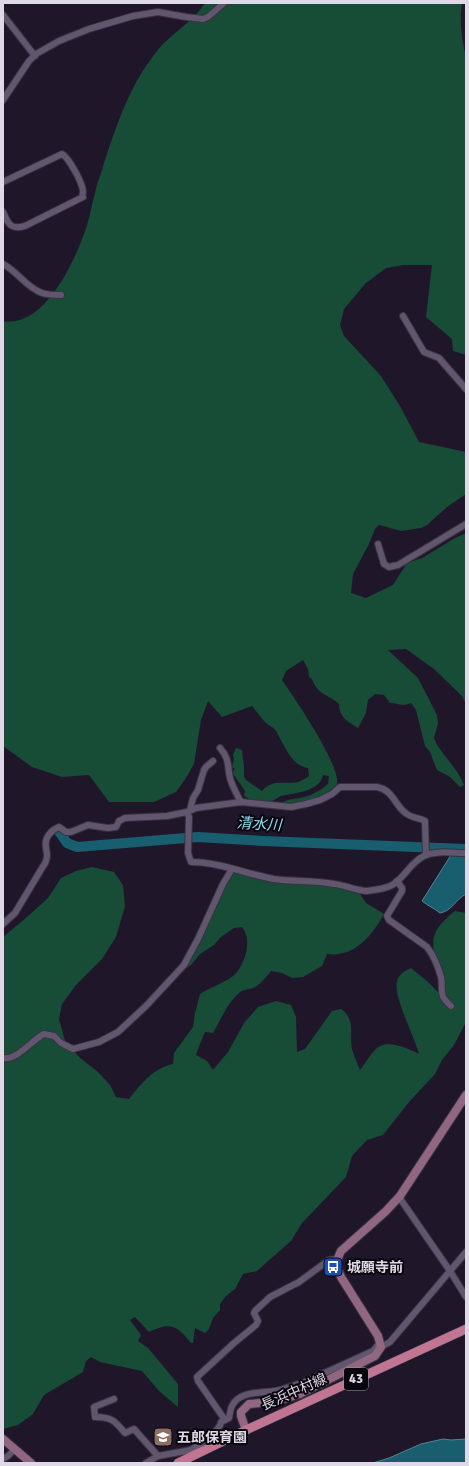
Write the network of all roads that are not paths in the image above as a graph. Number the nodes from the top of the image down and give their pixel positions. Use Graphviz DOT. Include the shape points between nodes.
graph roads {
  1 [pos="224,3"];
  2 [pos="3,15"];
  3 [pos="35,56"];
  4 [pos="3,100"];
  5 [pos="3,182"];
  6 [pos="3,212"];
  7 [pos="3,264"];
  8 [pos="62,295"];
  9 [pos="403,316"];
  10 [pos="466,389"];
  11 [pos="466,524"];
  12 [pos="378,544"];
  13 [pos="220,748"];
  14 [pos="213,761"];
  15 [pos="241,802"];
  16 [pos="189,811"];
  17 [pos="466,853"];
  18 [pos="426,855"];
  19 [pos="232,869"];
  20 [pos="397,881"];
  21 [pos="3,924"];
  22 [pos="452,1006"];
  23 [pos="3,1058"];
  24 [pos="466,1095"];
  25 [pos="399,1197"];
  26 [pos="466,1252"];
  27 [pos="337,1259"];
  28 [pos="450,1271"];
  29 [pos="466,1297"];
  30 [pos="466,1329"];
  31 [pos="381,1346"];
  32 [pos="114,1399"];
  33 [pos="225,1420"];
  34 [pos="246,1430"];
  35 [pos="3,1439"];
  36 [pos="14,1450"];
  37 [pos="193,1452"];
  38 [pos="158,1456"];
  39 [pos="3,1459"];
  40 [pos="31,1463"];
  41 [pos="146,1463"];
  42 [pos="178,1463"];
  1 -- 3 [label="street" via="203,19 158,12 133,16 59,41"];
  2 -- 3 [label="street"];
  3 -- 4 [label="street"];
  5 -- 6 [label="street" via="62,154 67,157 78,178 83,197 19,228 10,225"];
  7 -- 8 [label="street" via="40,292"];
  9 -- 10 [label="street" via="424,352 439,358"];
  11 -- 12 [label="street" via="398,565 389,567 384,564"];
  13 -- 15 [label="street" via="229,764 230,779"];
  14 -- 16 [label="street" via="204,770"];
  15 -- 16 [label="street"];
  15 -- 18 [label="street" via="291,807 320,800 340,787 382,788 407,814 425,822"];
  16 -- 19 [label="street" via="188,853 191,862"];
  16 -- 21 [label="street" via="167,816 125,818 119,820 116,827 88,825 71,832 55,828 45,841 46,861 15,912"];
  17 -- 18 [label="street"];
  18 -- 20 [label="street"];
  19 -- 20 [label="street" via="275,879 335,884 360,890 391,886"];
  19 -- 23 [label="street" via="184,965 118,1032 99,1042 73,1049 60,1043 54,1036 44,1034 9,1059"];
  20 -- 22 [label="street" via="402,891 387,916 427,947 437,964 441,992"];
  24 -- 25 [label="street"];
  25 -- 27 [label="street" via="341,1251"];
  25 -- 28 [label="street"];
  26 -- 28 [label="street"];
  27 -- 31 [label="street" via="341,1277 378,1336"];
  27 -- 33 [label="street" via="329,1260 299,1282 270,1297 254,1313 258,1321 256,1325 197,1377"];
  28 -- 29 [label="street"];
  28 -- 31 [label="street" via="390,1342"];
  30 -- 34 [label="main road, 長浜中村線 / 43"];
  31 -- 33 [label="street" via="307,1381 276,1392 247,1394 235,1401 229,1418"];
  31 -- 34 [label="street" via="375,1356 300,1394 274,1402 249,1404 241,1412"];
  32 -- 38 [label="street" via="94,1407 95,1417 110,1418 125,1433 134,1429"];
  33 -- 37 [label="street"];
  34 -- 37 [label="main road, 長浜中村線 / 43"];
  35 -- 36 [label="street"];
  36 -- 39 [label="street"];
  36 -- 40 [label="street"];
  37 -- 38 [label="street"];
  37 -- 42 [label="main road, 長浜中村線 / 43"];
  38 -- 41 [label="street"];
}
